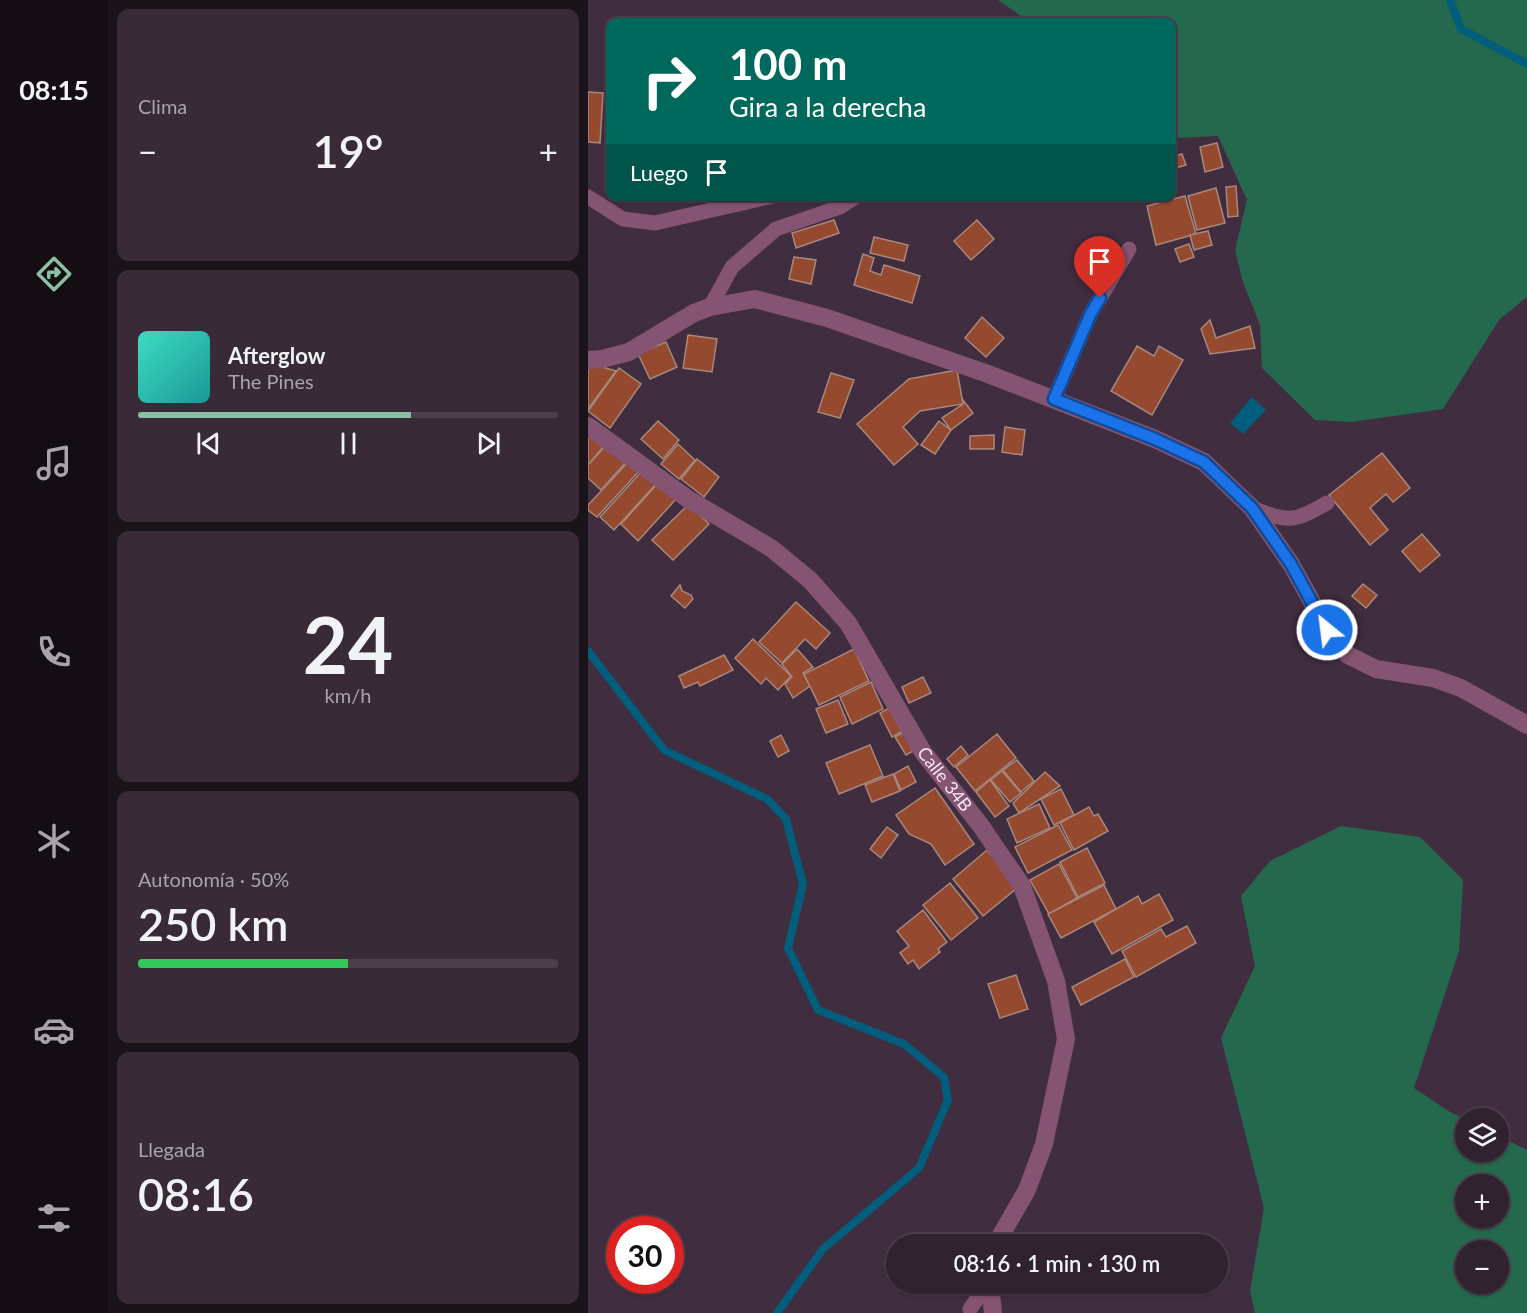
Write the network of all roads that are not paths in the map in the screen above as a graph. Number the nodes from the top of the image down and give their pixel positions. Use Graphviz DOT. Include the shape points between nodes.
graph roads {
  1 [pos="588,197"];
  2 [pos="751,201"];
  3 [pos="836,202"];
  4 [pos="1129,249"];
  5 [pos="710,307"];
  6 [pos="588,360"];
  7 [pos="1054,399"];
  8 [pos="588,426"];
  9 [pos="1327,503"];
  10 [pos="1252,508"];
  11 [pos="1527,724"];
  12 [pos="1002,1234"];
  13 [pos="981,1294"];
  14 [pos="990,1294"];
  15 [pos="970,1310"];
  16 [pos="993,1313"];
  1 -- 2 [label="lane" via="623,219 655,223"];
  3 -- 5 [label="lane" via="776,228 732,267"];
  4 -- 7 [label="lane" via="1090,315"];
  5 -- 6 [label="street" via="629,352"];
  5 -- 7 [label="street" via="755,300 827,318"];
  7 -- 10 [label="street" via="1204,462"];
  8 -- 12 [label="street, Calle 34B" via="688,499 771,548 810,580 848,623 923,752 1022,886 1056,981 1066,1039 1044,1144 1027,1190"];
  9 -- 10 [label="lane" via="1301,518 1283,520"];
  10 -- 11 [label="street" via="1291,564 1327,630 1348,655 1376,669 1433,678 1461,688"];
  13 -- 15 [label="lane"];
  14 -- 16 [label="street"];
}
